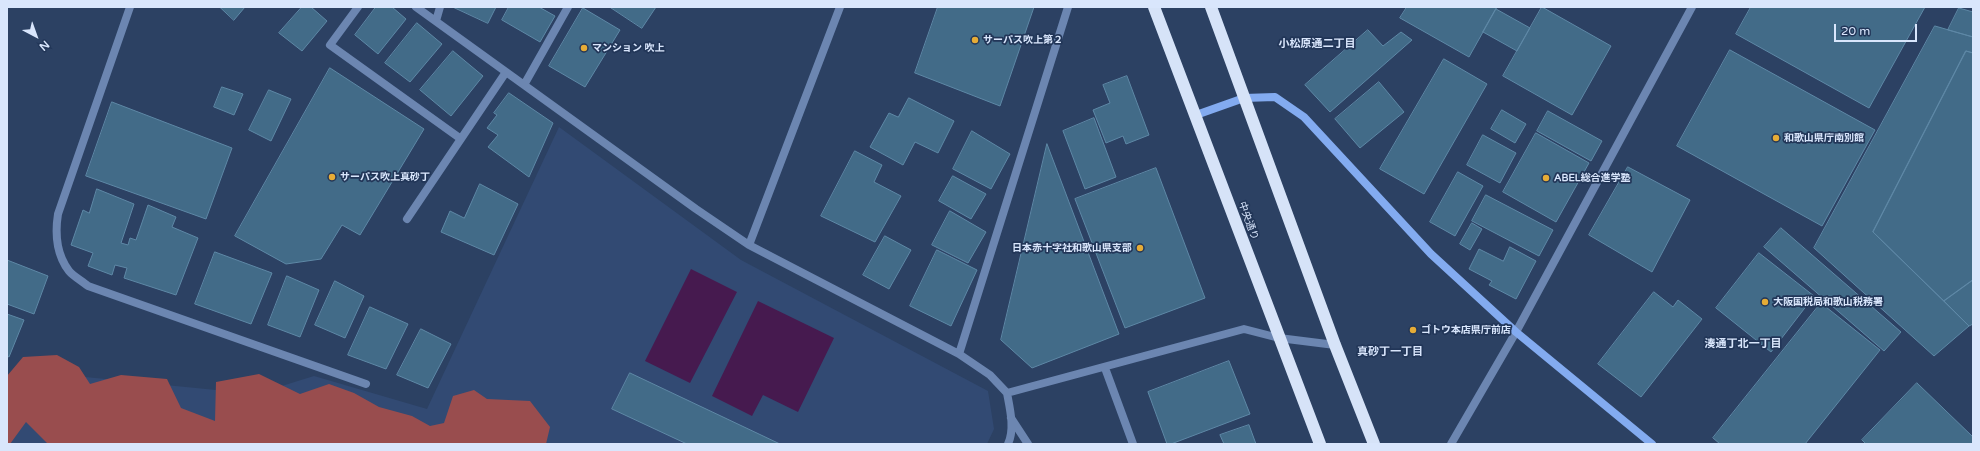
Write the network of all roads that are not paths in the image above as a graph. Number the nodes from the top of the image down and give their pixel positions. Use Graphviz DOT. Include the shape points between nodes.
graph roads {
  1 [pos="130,7"];
  2 [pos="358,7"];
  3 [pos="416,7"];
  4 [pos="440,7"];
  5 [pos="568,7"];
  6 [pos="840,7"];
  7 [pos="1068,7"];
  8 [pos="1154,7"];
  9 [pos="1692,7"];
  10 [pos="1215,10"];
  11 [pos="436,21"];
  12 [pos="506,72"];
  13 [pos="524,86"];
  14 [pos="1244,98"];
  15 [pos="1196,115"];
  16 [pos="461,139"];
  17 [pos="407,219"];
  18 [pos="749,245"];
  19 [pos="1516,332"];
  20 [pos="1279,338"];
  21 [pos="1335,345"];
  22 [pos="959,354"];
  23 [pos="1105,368"];
  24 [pos="366,384"];
  25 [pos="1007,393"];
  26 [pos="1011,417"];
  27 [pos="1008,444"];
  28 [pos="1028,444"];
  29 [pos="1133,444"];
  30 [pos="1320,444"];
  31 [pos="1374,444"];
  32 [pos="1451,444"];
  33 [pos="1652,444"];
  1 -- 24 [label="street" via="58,214 55,233 59,251 69,271 88,286"];
  2 -- 16 [label="street" via="330,45"];
  3 -- 11 [label="street"];
  4 -- 11 [label="street"];
  5 -- 13 [label="street"];
  6 -- 18 [label="street"];
  7 -- 22 [label="street"];
  8 -- 15 [label="highway, 中央通り"];
  9 -- 19 [label="street"];
  10 -- 14 [label="highway"];
  11 -- 12 [label="street"];
  12 -- 13 [label="street"];
  12 -- 16 [label="street"];
  13 -- 18 [label="street"];
  14 -- 15 [label="street"];
  14 -- 19 [label="street" via="1275,97 1304,117 1431,254"];
  14 -- 21 [label="highway"];
  15 -- 20 [label="highway, 中央通り"];
  16 -- 17 [label="street"];
  18 -- 22 [label="street"];
  19 -- 32 [label="street"];
  19 -- 33 [label="street"];
  20 -- 21 [label="street"];
  20 -- 23 [label="street" via="1244,329"];
  20 -- 30 [label="highway, 中央通り"];
  21 -- 31 [label="highway"];
  22 -- 25 [label="street" via="990,375"];
  23 -- 25 [label="street"];
  23 -- 29 [label="street"];
  25 -- 26 [label="street"];
  26 -- 27 [label="street"];
  26 -- 28 [label="street"];
}
